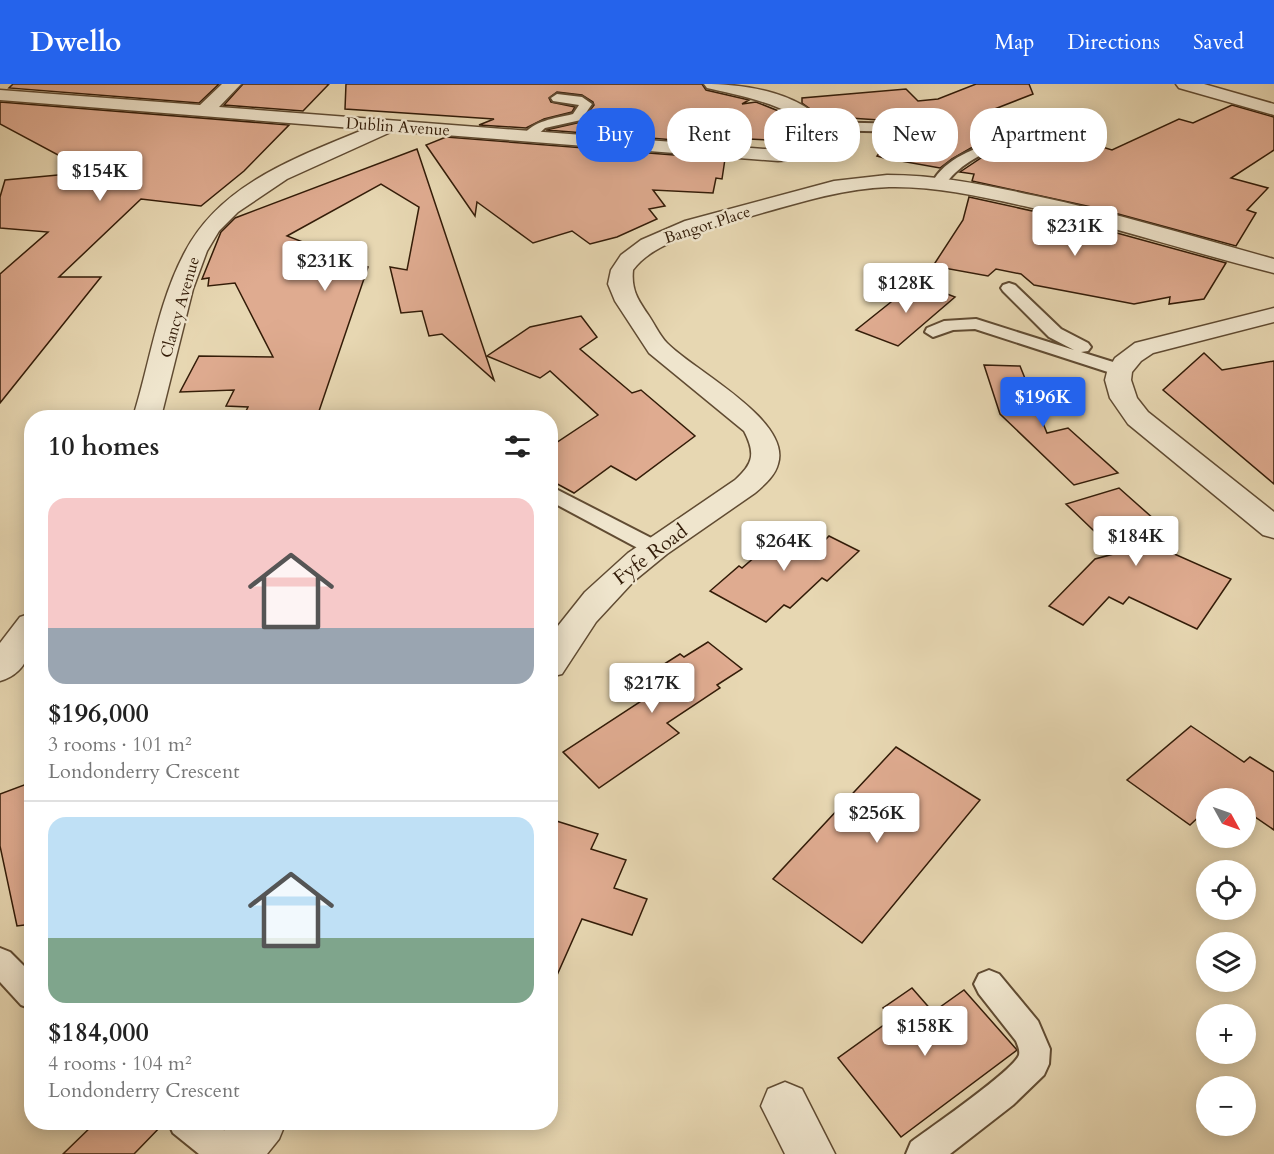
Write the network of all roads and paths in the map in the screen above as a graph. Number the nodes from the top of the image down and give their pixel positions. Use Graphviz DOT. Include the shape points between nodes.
graph roads {
  1 [pos="232,84"];
  2 [pos="712,84"];
  3 [pos="1185,84"];
  4 [pos="0,95"];
  5 [pos="556,98"];
  6 [pos="794,108"];
  7 [pos="205,110"];
  8 [pos="1274,110"];
  9 [pos="390,125"];
  10 [pos="528,136"];
  11 [pos="764,155"];
  12 [pos="970,159"];
  13 [pos="939,183"];
  14 [pos="1274,266"];
  15 [pos="1009,288"];
  16 [pos="1274,315"];
  17 [pos="933,332"];
  18 [pos="1122,366"];
  19 [pos="149,410"];
  20 [pos="766,459"];
  21 [pos="558,496"];
  22 [pos="1274,528"];
  23 [pos="654,548"];
  24 [pos="24,636"];
  25 [pos="558,653"];
  26 [pos="0,668"];
  27 [pos="0,961"];
  28 [pos="989,984"];
  29 [pos="24,986"];
  30 [pos="785,1106"];
  31 [pos="194,1130"];
  32 [pos="256,1130"];
  33 [pos="226,1154"];
  34 [pos="236,1154"];
  35 [pos="811,1154"];
  36 [pos="923,1154"];
  1 -- 7 [label="street"];
  2 -- 6 [label="street"];
  3 -- 8 [label="street"];
  4 -- 7 [label="street, Dublin Avenue"];
  5 -- 10 [label="lane" via="586,104 577,117 541,125"];
  7 -- 9 [label="street, Dublin Avenue"];
  9 -- 10 [label="street, Dublin Avenue"];
  9 -- 19 [label="street, Clancy Avenue" via="277,176 232,206 209,228 186,274"];
  10 -- 11 [label="street, Dublin Avenue"];
  12 -- 13 [label="lane" via="949,169"];
  13 -- 14 [label="street" via="1102,218"];
  13 -- 20 [label="street, Bangor Place" via="887,181 834,188 662,238 628,260 620,284 658,348 754,426 762,438"];
  15 -- 18 [label="lane" via="1065,339"];
  16 -- 18 [label="street" via="1144,348"];
  17 -- 18 [label="lane" via="950,325 976,324"];
  18 -- 22 [label="street" via="1117,387 1138,418"];
  20 -- 23 [label="street, Fyfe Road" via="762,471 747,484"];
  21 -- 23 [label="lane"];
  23 -- 25 [label="street, Fyfe Road" via="600,593"];
  24 -- 26 [label="street"];
  27 -- 29 [label="lane"];
  28 -- 36 [label="lane" via="1027,1031 1035,1048 1033,1064 1002,1094"];
  30 -- 35 [label="street"];
  31 -- 33 [label="lane"];
  32 -- 34 [label="street"];
}
